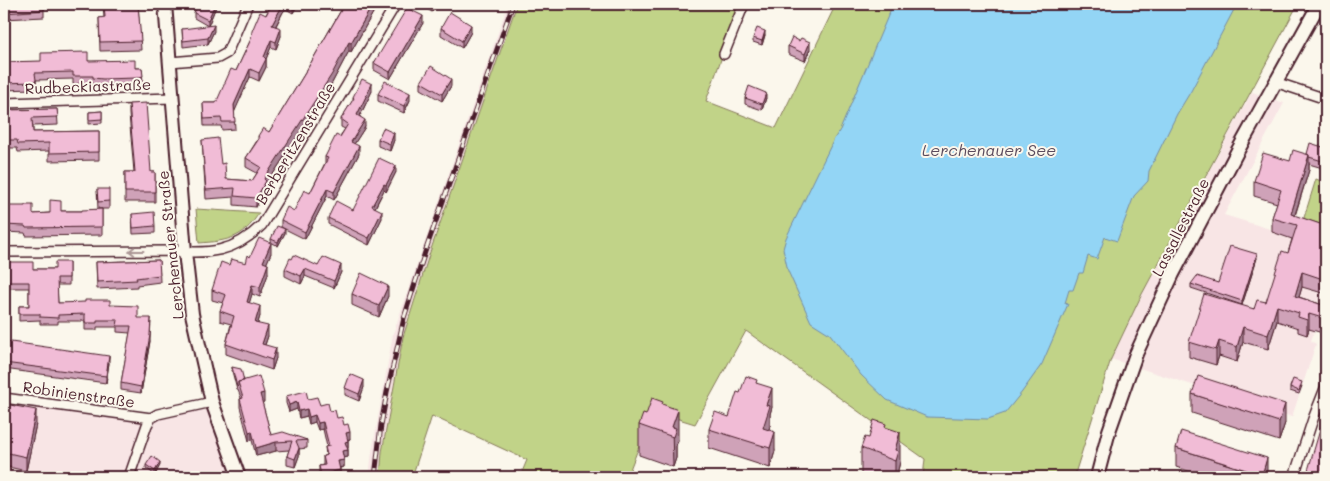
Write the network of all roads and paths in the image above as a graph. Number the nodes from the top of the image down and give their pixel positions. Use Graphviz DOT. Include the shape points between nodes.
graph roads {
  1 [pos="166,4"];
  2 [pos="248,4"];
  3 [pos="396,4"];
  4 [pos="744,4"];
  5 [pos="1319,4"];
  6 [pos="724,54"];
  7 [pos="170,62"];
  8 [pos="1275,82"];
  9 [pos="172,98"];
  10 [pos="1326,99"];
  11 [pos="4,103"];
  12 [pos="4,252"];
  13 [pos="185,252"];
  14 [pos="1326,386"];
  15 [pos="4,398"];
  16 [pos="212,402"];
  17 [pos="151,418"];
  18 [pos="129,477"];
  19 [pos="239,477"];
  20 [pos="1097,477"];
  21 [pos="1294,477"];
  1 -- 7 [label="street, Lerchenauer Straße"];
  2 -- 7 [label="street" via="227,54 218,58"];
  3 -- 13 [label="street, Berberitzenstraße" via="262,225 249,238 223,250"];
  4 -- 6 [label="street"];
  5 -- 8 [label="street, Lassallestraße"];
  7 -- 9 [label="street, Lerchenauer Straße"];
  8 -- 10 [label="street"];
  8 -- 20 [label="street, Lassallestraße" via="1178,265 1136,354"];
  9 -- 11 [label="street, Rudbeckiastraße"];
  9 -- 13 [label="street, Lerchenauer Straße"];
  13 -- 12 [label="street, Berberitzenstraße, one-way"];
  13 -- 16 [label="street, Lerchenauer Straße" via="192,314"];
  14 -- 21 [label="street"];
  15 -- 17 [label="street, Robinienstraße"];
  16 -- 17 [label="street"];
  16 -- 19 [label="street, Lerchenauer Straße"];
  17 -- 18 [label="street"];
}
